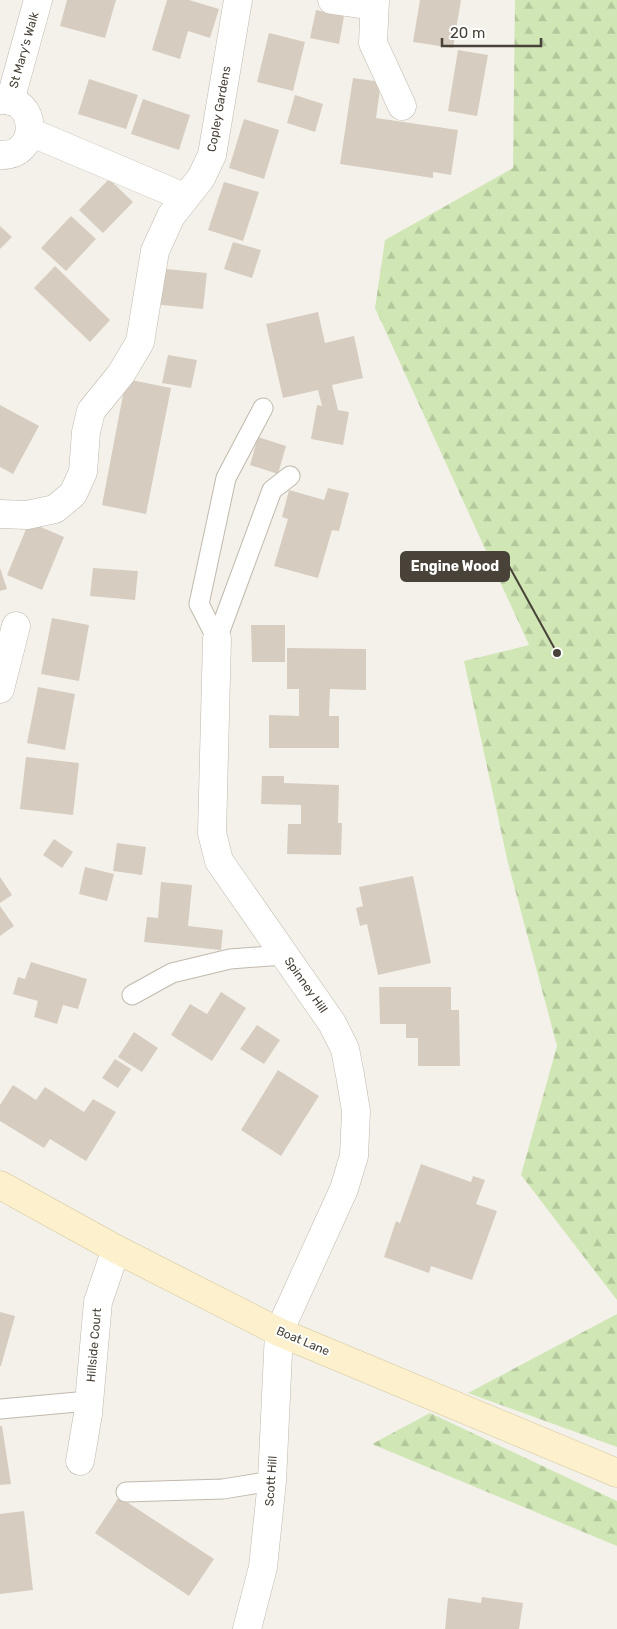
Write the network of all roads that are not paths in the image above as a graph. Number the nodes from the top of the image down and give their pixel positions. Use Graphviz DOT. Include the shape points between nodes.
graph roads {
  1 [pos="38,0"];
  2 [pos="238,0"];
  3 [pos="332,0"];
  4 [pos="375,3"];
  5 [pos="5,101"];
  6 [pos="402,106"];
  7 [pos="30,132"];
  8 [pos="0,155"];
  9 [pos="184,197"];
  10 [pos="263,408"];
  11 [pos="290,476"];
  12 [pos="0,514"];
  13 [pos="16,626"];
  14 [pos="217,639"];
  15 [pos="0,689"];
  16 [pos="284,955"];
  17 [pos="132,995"];
  18 [pos="0,1185"];
  19 [pos="116,1249"];
  20 [pos="279,1332"];
  21 [pos="88,1407"];
  22 [pos="0,1409"];
  23 [pos="80,1461"];
  24 [pos="617,1473"];
  25 [pos="272,1481"];
  26 [pos="126,1492"];
  27 [pos="248,1629"];
  1 -- 5 [label="street, St Mary's Walk"];
  2 -- 9 [label="street, Copley Gardens" via="212,155 201,178"];
  3 -- 4 [label="street"];
  4 -- 6 [label="street" via="373,43"];
  5 -- 7 [label="street, St Mary's Walk" via="20,106 26,113"];
  7 -- 8 [label="street" via="23,147"];
  7 -- 9 [label="street"];
  9 -- 12 [label="street, Copley Gardens" via="155,251 140,342 121,374 91,411 83,472 74,494 55,508 27,515"];
  10 -- 14 [label="lane" via="226,478 200,604"];
  11 -- 14 [label="lane" via="272,490"];
  13 -- 15 [label="street"];
  14 -- 16 [label="street, Spinney Hill" via="212,833 219,861"];
  16 -- 17 [label="lane" via="230,959 172,973"];
  16 -- 20 [label="street, Spinney Hill" via="332,1023 344,1049 356,1111 354,1156 344,1190"];
  18 -- 19 [label="street, Boat Lane"];
  19 -- 20 [label="street, Boat Lane"];
  19 -- 21 [label="street, Hillside Court" via="98,1302"];
  20 -- 24 [label="street, Boat Lane"];
  20 -- 25 [label="street, Scott Hill"];
  21 -- 22 [label="lane"];
  21 -- 23 [label="street, Hillside Court"];
  25 -- 26 [label="lane" via="223,1489"];
  25 -- 27 [label="street, Scott Hill" via="263,1566"];
}
